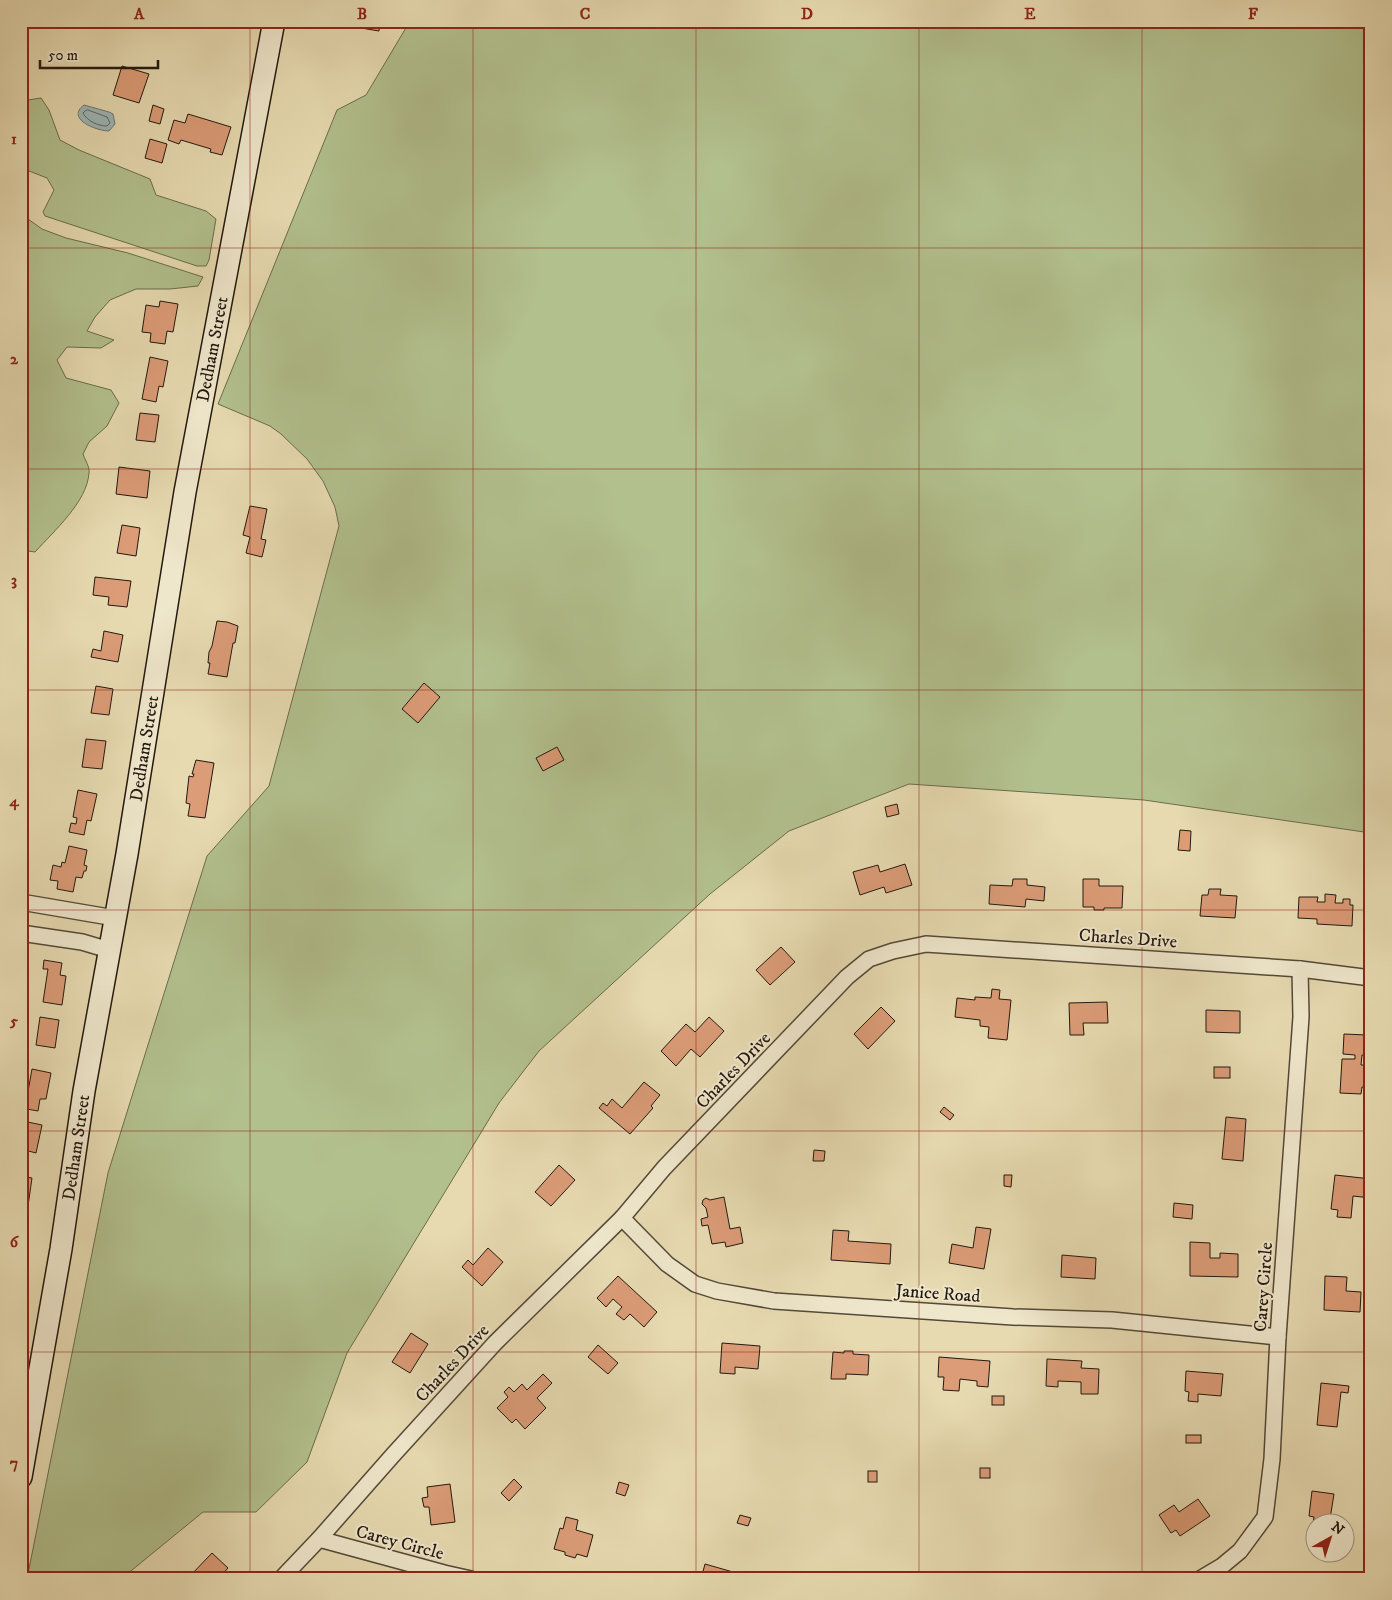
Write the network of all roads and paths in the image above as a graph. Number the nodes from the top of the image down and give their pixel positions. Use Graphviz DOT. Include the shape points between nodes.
graph roads {
  1 [pos="274,21"];
  2 [pos="21,902"];
  3 [pos="115,918"];
  4 [pos="21,933"];
  5 [pos="109,950"];
  6 [pos="1300,969"];
  7 [pos="1371,978"];
  8 [pos="622,1218"];
  9 [pos="1278,1337"];
  10 [pos="21,1477"];
  11 [pos="319,1539"];
  12 [pos="281,1579"];
  13 [pos="471,1579"];
  14 [pos="1200,1579"];
  1 -- 3 [label="main road, Dedham Street" via="185,492"];
  2 -- 3 [label="street"];
  3 -- 5 [label="main road, Dedham Street"];
  4 -- 5 [label="street" via="82,942"];
  5 -- 10 [label="main road, Dedham Street"];
  6 -- 7 [label="street, Charles Drive"];
  6 -- 8 [label="street, Charles Drive" via="926,944 869,959 847,977 671,1161"];
  6 -- 9 [label="street, Carey Circle" via="1301,1017"];
  8 -- 9 [label="street, Janice Road" via="667,1264 696,1284 717,1291 774,1301 1013,1317 1112,1320"];
  8 -- 11 [label="street, Charles Drive" via="496,1343"];
  9 -- 14 [label="street, Carey Circle" via="1272,1459 1265,1517 1240,1551"];
  11 -- 12 [label="street, Charles Drive"];
  11 -- 13 [label="street, Carey Circle"];
}
